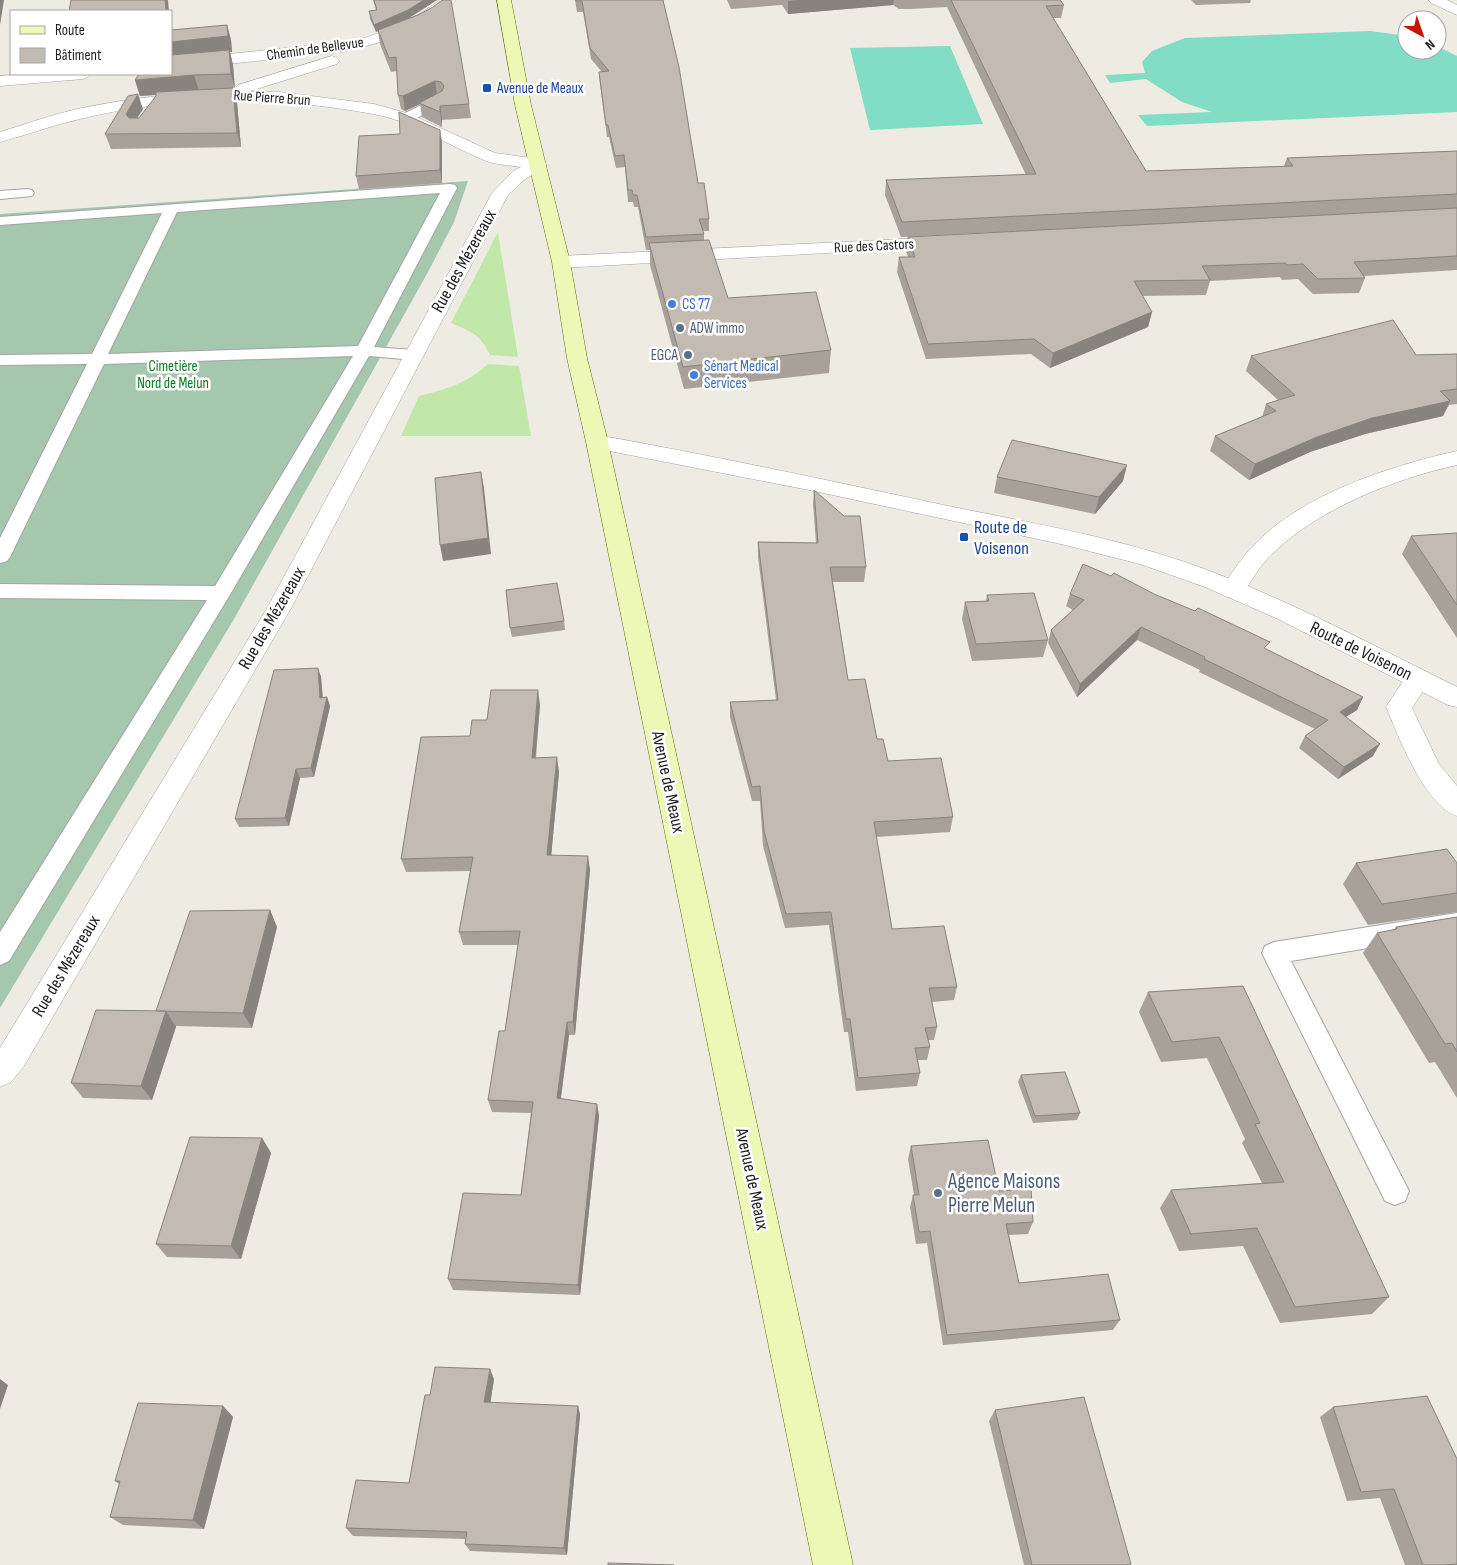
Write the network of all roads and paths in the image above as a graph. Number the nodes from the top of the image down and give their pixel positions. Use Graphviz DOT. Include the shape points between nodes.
graph roads {
  1 [pos="449,0"];
  2 [pos="504,0"];
  3 [pos="1436,0"];
  4 [pos="1457,11"];
  5 [pos="400,32"];
  6 [pos="312,51"];
  7 [pos="325,62"];
  8 [pos="172,65"];
  9 [pos="73,75"];
  10 [pos="0,82"];
  11 [pos="201,96"];
  12 [pos="438,101"];
  13 [pos="406,118"];
  14 [pos="0,138"];
  15 [pos="538,164"];
  16 [pos="28,193"];
  17 [pos="0,195"];
  18 [pos="172,208"];
  19 [pos="0,221"];
  20 [pos="959,241"];
  21 [pos="561,262"];
  22 [pos="364,351"];
  23 [pos="414,355"];
  24 [pos="98,359"];
  25 [pos="0,360"];
  26 [pos="597,442"];
  27 [pos="1457,458"];
  28 [pos="0,557"];
  29 [pos="1233,590"];
  30 [pos="0,591"];
  31 [pos="221,593"];
  32 [pos="1418,679"];
  33 [pos="1457,698"];
  34 [pos="1457,805"];
  35 [pos="1457,923"];
  36 [pos="0,954"];
  37 [pos="0,1072"];
  38 [pos="1395,1191"];
  39 [pos="833,1565"];
  1 -- 5 [label="street, Chemin de Bellevue"];
  2 -- 15 [label="main road, Avenue de Meaux" via="523,105"];
  3 -- 4 [label="street"];
  5 -- 6 [label="street, Chemin de Bellevue" via="365,43"];
  5 -- 7 [label="street" via="351,56"];
  6 -- 7 [label="street" via="328,57"];
  6 -- 8 [label="street, Chemin de Bellevue"];
  7 -- 11 [label="street" via="254,86"];
  9 -- 10 [label="street"];
  11 -- 13 [label="street, Rue Pierre Brun" via="279,97 350,105"];
  11 -- 14 [label="street, Rue Pierre Brun" via="150,107 78,114"];
  12 -- 13 [label="lane"];
  13 -- 15 [label="street, Rue Pierre Brun" via="491,157"];
  15 -- 21 [label="main road, Avenue de Meaux"];
  15 -- 23 [label="street, Rue des Mézereaux" via="519,175 501,193"];
  16 -- 17 [label="lane"];
  18 -- 19 [label="lane"];
  18 -- 22 [label="lane" via="450,188"];
  18 -- 24 [label="lane"];
  20 -- 21 [label="street, Rue des Castors"];
  21 -- 26 [label="main road, Avenue de Meaux" via="577,358"];
  22 -- 23 [label="lane"];
  22 -- 24 [label="lane"];
  22 -- 31 [label="lane"];
  23 -- 37 [label="street, Rue des Mézereaux" via="278,610 13,1056"];
  24 -- 25 [label="lane"];
  24 -- 28 [label="lane"];
  26 -- 29 [label="street, Route de Voisenon" via="736,466 1113,548"];
  26 -- 39 [label="main road, Avenue de Meaux"];
  27 -- 29 [label="street" via="1381,481 1329,502 1274,538 1239,578"];
  29 -- 32 [label="street, Route de Voisenon"];
  30 -- 31 [label="lane"];
  31 -- 36 [label="lane"];
  32 -- 33 [label="street, Route de Voisenon"];
  32 -- 34 [label="street" via="1399,707 1428,770"];
  35 -- 38 [label="lane" via="1274,953"];
}
